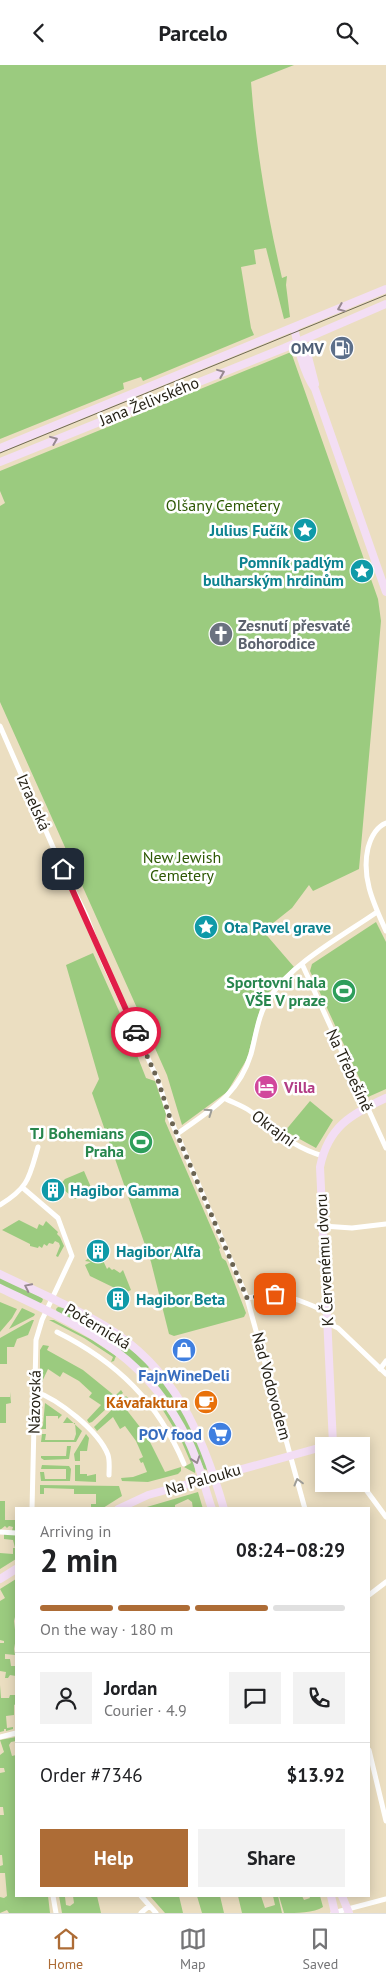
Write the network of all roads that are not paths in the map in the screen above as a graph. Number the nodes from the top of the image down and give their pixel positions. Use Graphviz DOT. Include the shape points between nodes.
graph roads {
  1 [pos="386,289"];
  2 [pos="386,304"];
  3 [pos="294,327"];
  4 [pos="298,342"];
  5 [pos="0,448"];
  6 [pos="0,462"];
  7 [pos="386,591"];
  8 [pos="0,726"];
  9 [pos="386,823"];
  10 [pos="377,912"];
  11 [pos="386,931"];
  12 [pos="103,961"];
  13 [pos="302,964"];
  14 [pos="226,1099"];
  15 [pos="386,1099"];
  16 [pos="367,1107"];
  17 [pos="178,1134"];
  18 [pos="38,1147"];
  19 [pos="386,1148"];
  20 [pos="323,1155"];
  21 [pos="23,1189"];
  22 [pos="0,1205"];
  23 [pos="386,1224"];
  24 [pos="323,1226"];
  25 [pos="0,1273"];
  26 [pos="0,1288"];
  27 [pos="247,1298"];
  28 [pos="52,1299"];
  29 [pos="46,1311"];
  30 [pos="327,1311"];
  31 [pos="328,1323"];
  32 [pos="57,1332"];
  33 [pos="386,1361"];
  34 [pos="380,1369"];
  35 [pos="386,1374"];
  36 [pos="34,1391"];
  37 [pos="334,1437"];
  38 [pos="315,1449"];
  39 [pos="291,1455"];
  40 [pos="184,1465"];
  41 [pos="109,1475"];
  42 [pos="214,1476"];
  43 [pos="202,1479"];
  44 [pos="368,1492"];
  45 [pos="134,1505"];
  46 [pos="32,1507"];
  47 [pos="211,1507"];
  48 [pos="223,1507"];
  49 [pos="304,1507"];
  50 [pos="386,1517"];
  51 [pos="0,1532"];
  52 [pos="15,1533"];
  53 [pos="15,1570"];
  54 [pos="0,1579"];
  55 [pos="386,1582"];
  56 [pos="370,1594"];
  57 [pos="15,1733"];
  58 [pos="0,1737"];
  59 [pos="370,1754"];
  60 [pos="386,1821"];
  61 [pos="54,1897"];
  62 [pos="142,1897"];
  63 [pos="330,1897"];
  64 [pos="342,1897"];
  65 [pos="386,1899"];
  66 [pos="149,1905"];
  67 [pos="348,1911"];
  68 [pos="56,1913"];
  69 [pos="141,1913"];
  70 [pos="156,1913"];
  71 [pos="334,1913"];
  1 -- 3 [label="street, Jana Želivského, one-way"];
  2 -- 4 [label="street, Jana Želivského"];
  3 -- 4 [label="street"];
  3 -- 5 [label="street, Jana Želivského"];
  6 -- 4 [label="street, Jana Želivského, one-way"];
  4 -- 7 [label="street" via="306,349 315,389"];
  8 -- 12 [label="street, Izraelská" via="86,915"];
  9 -- 10 [label="street" via="371,838 366,859 366,880"];
  10 -- 11 [label="street"];
  10 -- 13 [label="street"];
  12 -- 17 [label="street, Nad Vodovodem" via="158,1080"];
  13 -- 14 [label="street" via="268,999 250,1057"];
  13 -- 16 [label="street, Na Třebešíně"];
  17 -- 14 [label="street, one-way"];
  14 -- 20 [label="street, Okrajní" via="248,1109 282,1137 306,1151"];
  15 -- 16 [label="street, K Červenému dvoru"];
  16 -- 19 [label="street, Na Třebešíně"];
  16 -- 20 [label="street, K Červenému dvoru" via="340,1125"];
  17 -- 27 [label="street, Nad Vodovodem"];
  18 -- 21 [label="street"];
  20 -- 24 [label="street, K Červenému dvoru" via="320,1179"];
  21 -- 22 [label="street"];
  21 -- 28 [label="street, Názovská" via="58,1217 72,1253"];
  23 -- 24 [label="street" via="352,1228"];
  24 -- 30 [label="street, K Červenému dvoru"];
  28 -- 25 [label="street, Počernická, one-way"];
  26 -- 29 [label="street, Počernická"];
  27 -- 30 [label="street" via="270,1294 288,1296"];
  27 -- 39 [label="street, Nad Vodovodem"];
  28 -- 29 [label="street, Názovská"];
  28 -- 42 [label="street, Počernická" via="105,1326 156,1368 188,1412"];
  29 -- 36 [label="street, Názovská" via="36,1340"];
  29 -- 43 [label="street, Počernická, one-way" via="109,1345 153,1385 184,1434"];
  30 -- 31 [label="street, K Červenému dvoru"];
  31 -- 34 [label="street" via="338,1328"];
  31 -- 37 [label="street, K Červenému dvoru"];
  32 -- 40 [label="street" via="101,1357 133,1385 161,1419"];
  33 -- 34 [label="street"];
  34 -- 35 [label="street"];
  36 -- 41 [label="street" via="62,1405 94,1436 109,1457"];
  36 -- 46 [label="street, Názovská"];
  38 -- 39 [label="street, K Červenému dvoru"];
  39 -- 42 [label="street, Na Palouku"];
  49 -- 39 [label="street, Nad Vodovodem, one-way"];
  42 -- 43 [label="street, Na Palouku"];
  42 -- 48 [label="street, Počernická"];
  43 -- 45 [label="street, Na Palouku"];
  43 -- 47 [label="street, Počernická"];
  44 -- 50 [label="street"];
  51 -- 52 [label="street"];
  53 -- 54 [label="street"];
  55 -- 56 [label="street"];
  57 -- 58 [label="street"];
  59 -- 60 [label="street"];
  61 -- 68 [label="street"];
  62 -- 66 [label="street"];
  63 -- 71 [label="street"];
  64 -- 67 [label="street"];
  65 -- 67 [label="street"];
  66 -- 69 [label="street"];
  66 -- 70 [label="street"];
  67 -- 71 [label="street"];
}
